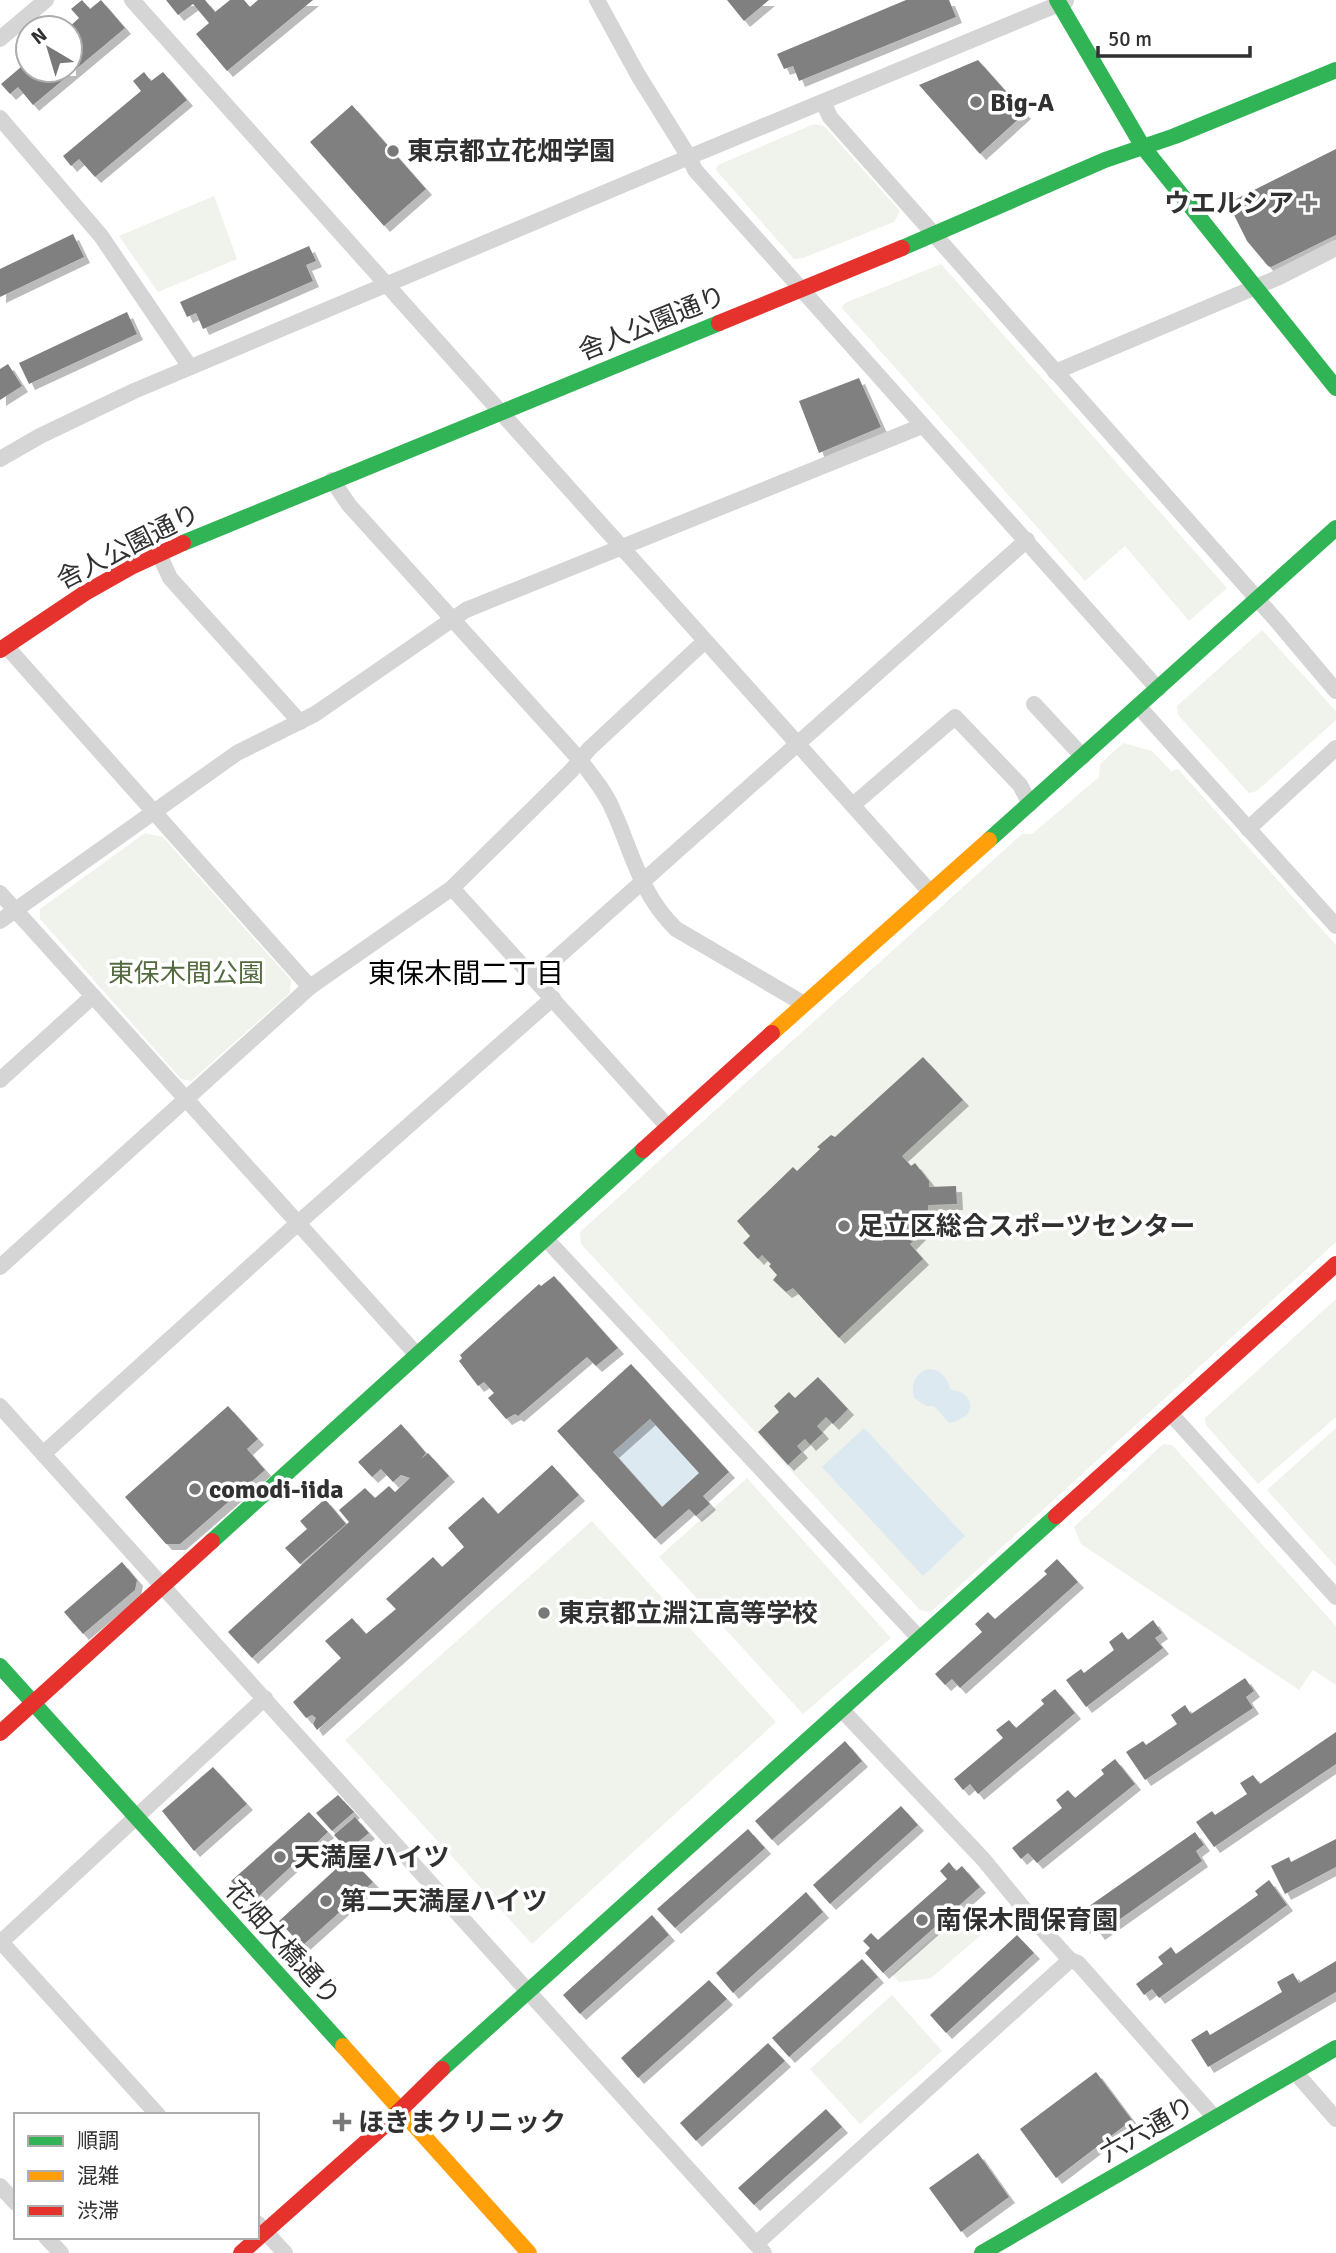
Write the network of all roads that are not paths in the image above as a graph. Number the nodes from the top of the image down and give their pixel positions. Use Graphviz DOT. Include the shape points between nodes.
graph roads {
  1 [pos="46,0"];
  2 [pos="131,0"];
  3 [pos="597,0"];
  4 [pos="1061,1"];
  5 [pos="0,39"];
  6 [pos="1336,70"];
  7 [pos="824,102"];
  8 [pos="0,118"];
  9 [pos="1143,148"];
  10 [pos="689,157"];
  11 [pos="934,234"];
  12 [pos="1336,247"];
  13 [pos="386,285"];
  14 [pos="1255,286"];
  15 [pos="800,289"];
  16 [pos="190,368"];
  17 [pos="1055,372"];
  18 [pos="1336,388"];
  19 [pos="500,411"];
  20 [pos="922,426"];
  21 [pos="0,459"];
  22 [pos="332,481"];
  23 [pos="1336,528"];
  24 [pos="1027,540"];
  25 [pos="622,547"];
  26 [pos="159,554"];
  27 [pos="1257,599"];
  28 [pos="452,619"];
  29 [pos="705,641"];
  30 [pos="3,648"];
  31 [pos="1158,689"];
  32 [pos="1336,691"];
  33 [pos="1034,704"];
  34 [pos="1139,706"];
  35 [pos="300,722"];
  36 [pos="797,743"];
  37 [pos="1336,748"];
  38 [pos="1083,757"];
  39 [pos="580,760"];
  40 [pos="1030,804"];
  41 [pos="853,806"];
  42 [pos="155,812"];
  43 [pos="1248,829"];
  44 [pos="641,882"];
  45 [pos="452,888"];
  46 [pos="0,893"];
  47 [pos="931,893"];
  48 [pos="15,910"];
  49 [pos="0,921"];
  50 [pos="1336,926"];
  51 [pos="534,978"];
  52 [pos="310,986"];
  53 [pos="93,996"];
  54 [pos="553,998"];
  55 [pos="804,1004"];
  56 [pos="0,1080"];
  57 [pos="186,1099"];
  58 [pos="668,1127"];
  59 [pos="297,1224"];
  60 [pos="546,1239"];
  61 [pos="1336,1264"];
  62 [pos="0,1267"];
  63 [pos="417,1356"];
  64 [pos="0,1406"];
  65 [pos="1171,1414"];
  66 [pos="43,1454"];
  67 [pos="163,1585"];
  68 [pos="1336,1597"];
  69 [pos="920,1639"];
  70 [pos="0,1666"];
  71 [pos="265,1698"];
  72 [pos="34,1703"];
  73 [pos="841,1709"];
  74 [pos="0,1733"];
  75 [pos="136,1817"];
  76 [pos="0,1942"];
  77 [pos="1070,1960"];
  78 [pos="528,1991"];
  79 [pos="1336,2048"];
  80 [pos="1295,2071"];
  81 [pos="399,2110"];
  82 [pos="156,2113"];
  83 [pos="1215,2118"];
  84 [pos="1336,2119"];
  85 [pos="0,2186"];
  86 [pos="14,2201"];
  87 [pos="261,2227"];
  88 [pos="48,2239"];
  89 [pos="252,2239"];
  90 [pos="760,2248"];
  91 [pos="989,2251"];
  92 [pos="61,2253"];
  93 [pos="241,2253"];
  94 [pos="285,2253"];
  95 [pos="530,2253"];
  1 -- 5 [label="street"];
  2 -- 13 [label="street"];
  3 -- 10 [label="street"];
  4 -- 7 [label="street"];
  4 -- 9 [label="street"];
  6 -- 9 [label="street, 舎人公園通り"];
  7 -- 10 [label="street"];
  7 -- 11 [label="street" via="830,117"];
  8 -- 16 [label="street" via="92,225"];
  9 -- 11 [label="street, 舎人公園通り"];
  9 -- 14 [label="street"];
  10 -- 13 [label="street"];
  10 -- 15 [label="street" via="695,170"];
  11 -- 15 [label="street, 舎人公園通り"];
  11 -- 17 [label="street"];
  12 -- 14 [label="street"];
  13 -- 16 [label="street"];
  13 -- 19 [label="street"];
  14 -- 17 [label="street"];
  14 -- 18 [label="street"];
  15 -- 19 [label="street, 舎人公園通り"];
  15 -- 20 [label="street"];
  16 -- 21 [label="street" via="85,413"];
  17 -- 27 [label="street"];
  19 -- 22 [label="street, 舎人公園通り"];
  19 -- 25 [label="street"];
  20 -- 24 [label="street"];
  20 -- 25 [label="street"];
  22 -- 26 [label="street, 舎人公園通り"];
  22 -- 28 [label="street"];
  23 -- 27 [label="street"];
  24 -- 31 [label="street"];
  24 -- 36 [label="street"];
  25 -- 28 [label="street"];
  25 -- 29 [label="street"];
  26 -- 30 [label="street, 舎人公園通り" via="79,596"];
  26 -- 35 [label="street" via="170,578"];
  27 -- 31 [label="street"];
  27 -- 32 [label="street"];
  28 -- 35 [label="street"];
  28 -- 39 [label="street"];
  29 -- 36 [label="street"];
  29 -- 39 [label="street"];
  30 -- 42 [label="street"];
  31 -- 34 [label="street"];
  33 -- 38 [label="street"];
  34 -- 38 [label="street"];
  34 -- 43 [label="street"];
  35 -- 42 [label="street" via="237,753"];
  36 -- 41 [label="street"];
  36 -- 44 [label="street"];
  37 -- 43 [label="street"];
  38 -- 40 [label="street"];
  39 -- 44 [label="street" via="609,801"];
  39 -- 45 [label="street"];
  40 -- 41 [label="street" via="1020,785 955,717"];
  40 -- 47 [label="street"];
  41 -- 47 [label="street"];
  42 -- 48 [label="street"];
  42 -- 52 [label="street"];
  43 -- 50 [label="street"];
  44 -- 51 [label="street"];
  44 -- 55 [label="street" via="676,929"];
  45 -- 51 [label="street"];
  45 -- 52 [label="street"];
  46 -- 48 [label="street"];
  47 -- 55 [label="street"];
  48 -- 49 [label="street"];
  48 -- 53 [label="street"];
  51 -- 54 [label="street"];
  52 -- 57 [label="street"];
  53 -- 56 [label="street"];
  53 -- 57 [label="street"];
  54 -- 58 [label="street"];
  54 -- 59 [label="street"];
  55 -- 58 [label="street"];
  57 -- 59 [label="street"];
  57 -- 62 [label="street"];
  58 -- 60 [label="street"];
  59 -- 63 [label="street"];
  59 -- 66 [label="street"];
  60 -- 63 [label="street"];
  60 -- 69 [label="street"];
  61 -- 65 [label="street"];
  63 -- 67 [label="street"];
  64 -- 66 [label="street"];
  65 -- 68 [label="street"];
  65 -- 69 [label="street"];
  66 -- 67 [label="street"];
  67 -- 71 [label="street"];
  67 -- 72 [label="street"];
  69 -- 73 [label="street"];
  70 -- 72 [label="street, 花畑大橋通り"];
  71 -- 75 [label="street"];
  71 -- 78 [label="street"];
  72 -- 74 [label="street"];
  72 -- 75 [label="street, 花畑大橋通り"];
  73 -- 77 [label="street" via="983,1859"];
  73 -- 78 [label="street"];
  75 -- 76 [label="street"];
  75 -- 81 [label="street, 花畑大橋通り"];
  76 -- 82 [label="street"];
  77 -- 83 [label="street" via="1078,1963"];
  77 -- 90 [label="street"];
  78 -- 81 [label="street"];
  78 -- 90 [label="street"];
  79 -- 80 [label="street, 六六通り"];
  80 -- 83 [label="street, 六六通り"];
  80 -- 84 [label="street"];
  81 -- 87 [label="street"];
  81 -- 95 [label="street, 花畑大橋通り"];
  83 -- 91 [label="street, 六六通り"];
  85 -- 86 [label="street"];
  87 -- 94 [label="street"];
  88 -- 92 [label="street"];
  89 -- 93 [label="street"];
}
